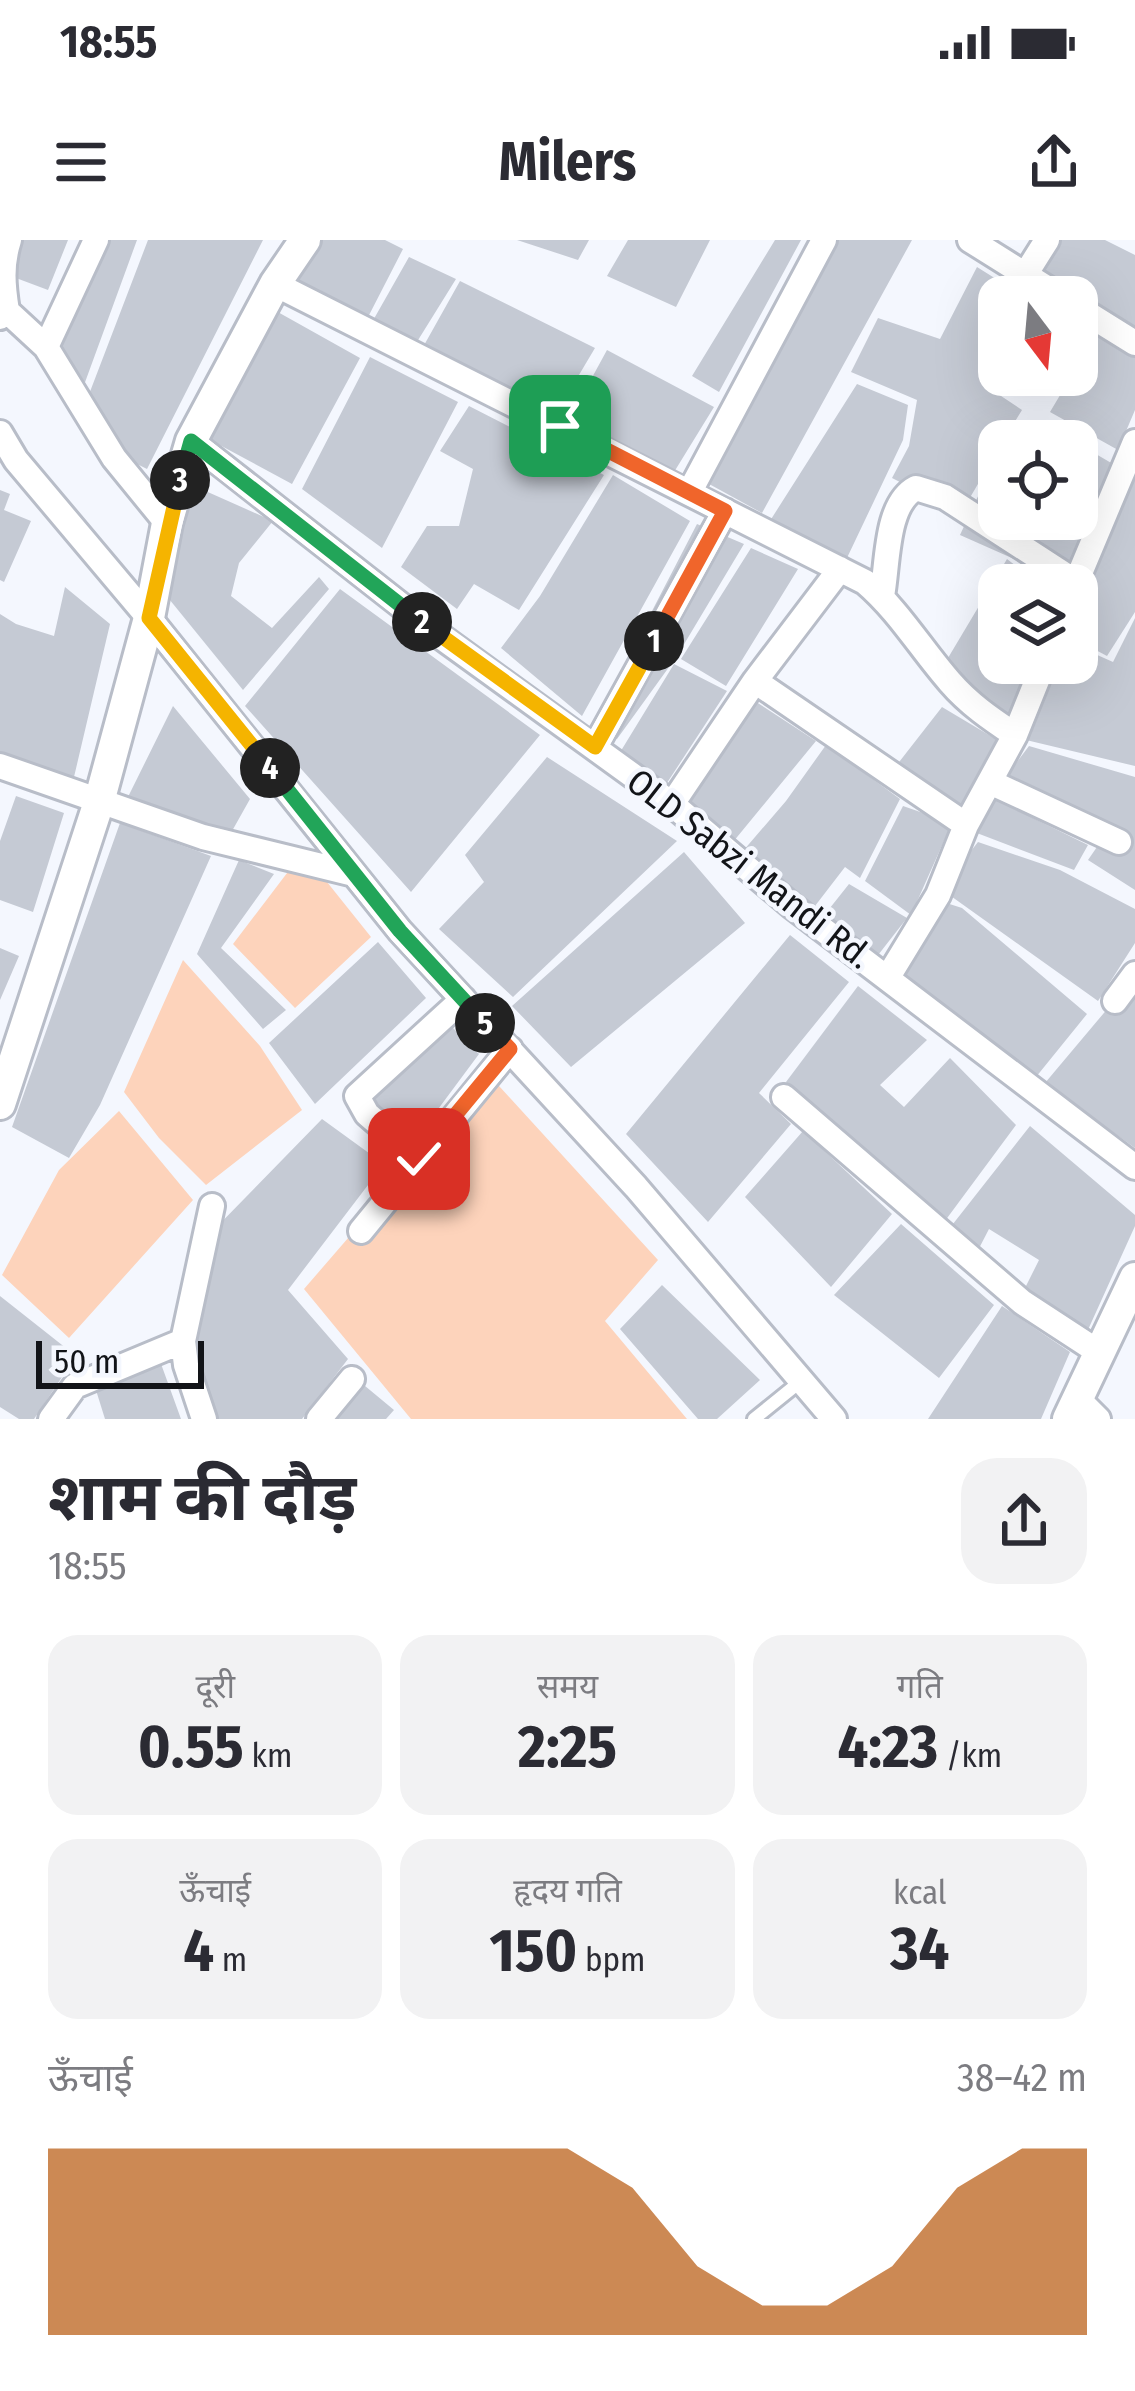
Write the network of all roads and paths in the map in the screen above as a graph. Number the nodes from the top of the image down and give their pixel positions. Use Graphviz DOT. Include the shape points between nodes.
graph roads {
  1 [pos="9,240"];
  2 [pos="96,240"];
  3 [pos="304,240"];
  4 [pos="824,240"];
  5 [pos="970,240"];
  6 [pos="1047,240"];
  7 [pos="1025,274"];
  8 [pos="1028,276"];
  9 [pos="275,284"];
  10 [pos="4,314"];
  11 [pos="1098,320"];
  12 [pos="1135,343"];
  13 [pos="46,347"];
  14 [pos="0,433"];
  15 [pos="191,441"];
  16 [pos="1135,442"];
  17 [pos="689,493"];
  18 [pos="725,511"];
  19 [pos="167,524"];
  20 [pos="1047,564"];
  21 [pos="1084,564"];
  22 [pos="839,568"];
  23 [pos="882,596"];
  24 [pos="149,618"];
  25 [pos="755,681"];
  26 [pos="1036,684"];
  27 [pos="1015,736"];
  28 [pos="595,747"];
  29 [pos="0,766"];
  30 [pos="990,782"];
  31 [pos="99,802"];
  32 [pos="672,805"];
  33 [pos="966,824"];
  34 [pos="1119,842"];
  35 [pos="354,874"];
  36 [pos="1135,974"];
  37 [pos="888,977"];
  38 [pos="463,999"];
  39 [pos="1115,1001"];
  40 [pos="510,1049"];
  41 [pos="784,1097"];
  42 [pos="0,1104"];
  43 [pos="419,1159"];
  44 [pos="1135,1167"];
  45 [pos="212,1206"];
  46 [pos="361,1231"];
  47 [pos="1135,1277"];
  48 [pos="183,1341"];
  49 [pos="1100,1353"];
  50 [pos="352,1379"];
  51 [pos="801,1382"];
  52 [pos="1081,1412"];
  53 [pos="51,1419"];
  54 [pos="204,1419"];
  55 [pos="319,1419"];
  56 [pos="754,1419"];
  57 [pos="834,1419"];
  1 -- 10 [label="street"];
  2 -- 13 [label="street"];
  3 -- 9 [label="street"];
  4 -- 17 [label="street"];
  5 -- 7 [label="street"];
  6 -- 7 [label="street"];
  7 -- 8 [label="street"];
  9 -- 15 [label="street"];
  9 -- 17 [label="street"];
  10 -- 13 [label="street"];
  11 -- 12 [label="street"];
  13 -- 19 [label="street" via="114,458"];
  14 -- 24 [label="street"];
  15 -- 19 [label="street"];
  15 -- 28 [label="street, OLD Sabzi Mandi Rd."];
  16 -- 21 [label="street"];
  17 -- 18 [label="street"];
  18 -- 22 [label="street"];
  18 -- 28 [label="street"];
  19 -- 24 [label="street"];
  20 -- 23 [label="street" via="945,497 916,488 896,511"];
  22 -- 23 [label="street"];
  22 -- 25 [label="street"];
  23 -- 27 [label="street" via="950,681"];
  24 -- 31 [label="street"];
  24 -- 35 [label="street"];
  25 -- 32 [label="street"];
  25 -- 33 [label="street"];
  26 -- 27 [label="street"];
  27 -- 30 [label="street"];
  28 -- 32 [label="street, OLD Sabzi Mandi Rd."];
  29 -- 31 [label="street"];
  30 -- 33 [label="street"];
  30 -- 34 [label="street"];
  31 -- 35 [label="street"];
  31 -- 42 [label="street"];
  32 -- 37 [label="street, OLD Sabzi Mandi Rd."];
  33 -- 37 [label="street" via="938,895"];
  35 -- 38 [label="street"];
  36 -- 39 [label="street"];
  37 -- 44 [label="street, OLD Sabzi Mandi Rd."];
  38 -- 40 [label="street"];
  38 -- 43 [label="street" via="357,1096"];
  40 -- 43 [label="street"];
  40 -- 51 [label="street"];
  41 -- 49 [label="street" via="1022,1302"];
  43 -- 46 [label="street"];
  45 -- 48 [label="street"];
  47 -- 49 [label="street"];
  48 -- 53 [label="street" via="75,1387"];
  48 -- 54 [label="street"];
  49 -- 52 [label="street"];
  50 -- 55 [label="street"];
  51 -- 56 [label="lane"];
  51 -- 57 [label="street"];
}
